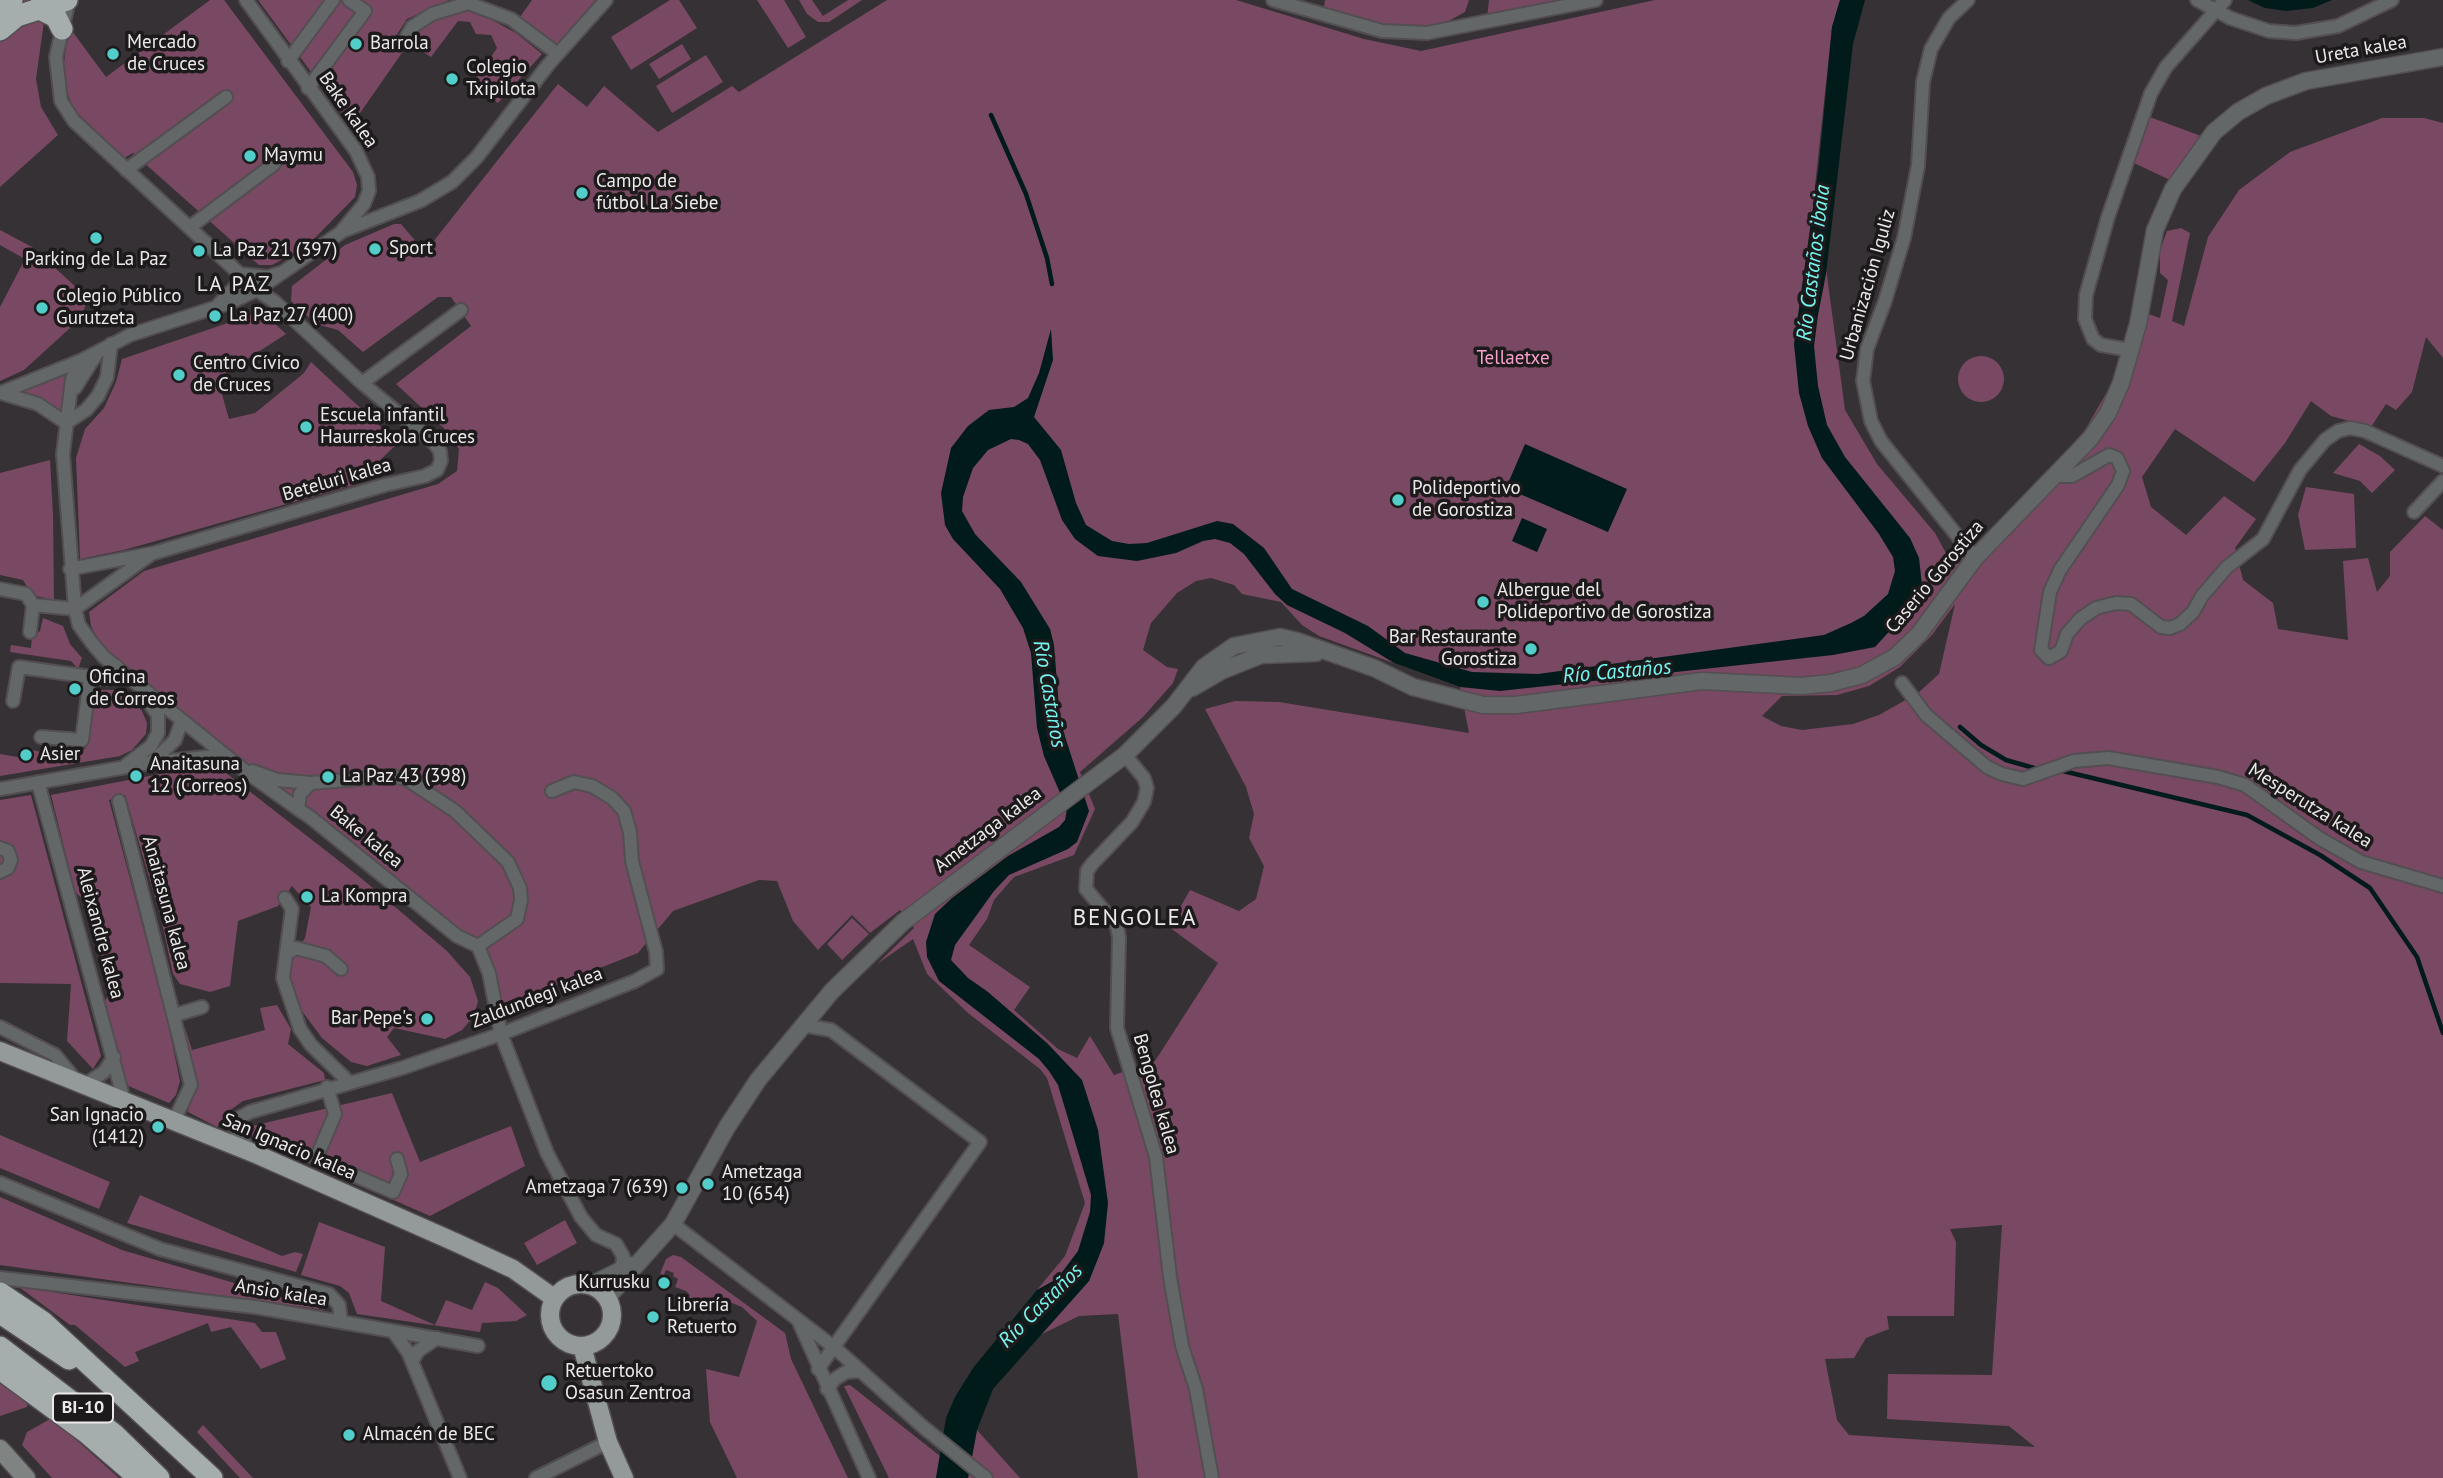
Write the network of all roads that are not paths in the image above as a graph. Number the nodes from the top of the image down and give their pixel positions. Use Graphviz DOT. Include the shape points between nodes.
graph roads {
  1 [pos="12,0"];
  2 [pos="68,0"];
  3 [pos="332,0"];
  4 [pos="349,0"];
  5 [pos="606,0"];
  6 [pos="1273,0"];
  7 [pos="1597,0"];
  8 [pos="1968,0"];
  9 [pos="2197,0"];
  10 [pos="2225,0"];
  11 [pos="2392,0"];
  12 [pos="251,2"];
  13 [pos="38,8"];
  14 [pos="2216,11"];
  15 [pos="0,22"];
  16 [pos="62,29"];
  17 [pos="0,30"];
  18 [pos="406,38"];
  19 [pos="558,54"];
  20 [pos="2443,57"];
  21 [pos="288,61"];
  22 [pos="308,88"];
  23 [pos="2287,88"];
  24 [pos="226,97"];
  25 [pos="274,164"];
  26 [pos="126,170"];
  27 [pos="190,227"];
  28 [pos="340,233"];
  29 [pos="288,272"];
  30 [pos="240,274"];
  31 [pos="257,290"];
  32 [pos="217,307"];
  33 [pos="461,310"];
  34 [pos="105,347"];
  35 [pos="2130,350"];
  36 [pos="80,360"];
  37 [pos="362,383"];
  38 [pos="1,393"];
  39 [pos="71,395"];
  40 [pos="49,412"];
  41 [pos="66,423"];
  42 [pos="64,444"];
  43 [pos="2443,466"];
  44 [pos="2053,476"];
  45 [pos="2443,481"];
  46 [pos="2414,512"];
  47 [pos="153,553"];
  48 [pos="1975,558"];
  49 [pos="69,569"];
  50 [pos="0,589"];
  51 [pos="33,605"];
  52 [pos="75,609"];
  53 [pos="1282,630"];
  54 [pos="30,632"];
  55 [pos="1320,650"];
  56 [pos="116,666"];
  57 [pos="128,675"];
  58 [pos="90,678"];
  59 [pos="1203,681"];
  60 [pos="1902,684"];
  61 [pos="1184,694"];
  62 [pos="13,701"];
  63 [pos="182,720"];
  64 [pos="158,733"];
  65 [pos="41,737"];
  66 [pos="225,755"];
  67 [pos="1125,755"];
  68 [pos="149,763"];
  69 [pos="237,765"];
  70 [pos="117,770"];
  71 [pos="38,782"];
  72 [pos="311,783"];
  73 [pos="0,789"];
  74 [pos="552,791"];
  75 [pos="119,801"];
  76 [pos="298,809"];
  77 [pos="0,848"];
  78 [pos="0,872"];
  79 [pos="2443,886"];
  80 [pos="285,898"];
  81 [pos="478,946"];
  82 [pos="286,954"];
  83 [pos="341,969"];
  84 [pos="820,1004"];
  85 [pos="202,1007"];
  86 [pos="175,1015"];
  87 [pos="802,1025"];
  88 [pos="0,1027"];
  89 [pos="831,1030"];
  90 [pos="501,1034"];
  91 [pos="0,1051"];
  92 [pos="114,1057"];
  93 [pos="349,1082"];
  94 [pos="82,1083"];
  95 [pos="327,1087"];
  96 [pos="124,1100"];
  97 [pos="174,1121"];
  98 [pos="258,1154"];
  99 [pos="397,1158"];
  100 [pos="0,1182"];
  101 [pos="673,1224"];
  102 [pos="642,1258"];
  103 [pos="622,1270"];
  104 [pos="0,1278"];
  105 [pos="591,1285"];
  106 [pos="0,1293"];
  107 [pos="554,1298"];
  108 [pos="607,1298"];
  109 [pos="0,1313"];
  110 [pos="797,1318"];
  111 [pos="341,1322"];
  112 [pos="393,1331"];
  113 [pos="437,1338"];
  114 [pos="830,1345"];
  115 [pos="478,1346"];
  116 [pos="582,1346"];
  117 [pos="0,1347"];
  118 [pos="812,1354"];
  119 [pos="412,1362"];
  120 [pos="0,1369"];
  121 [pos="818,1369"];
  122 [pos="860,1371"];
  123 [pos="827,1390"];
  124 [pos="134,1404"];
  125 [pos="608,1442"];
  126 [pos="0,1449"];
  127 [pos="985,1476"];
  128 [pos="26,1478"];
  129 [pos="138,1478"];
  130 [pos="159,1478"];
  131 [pos="212,1478"];
  132 [pos="460,1478"];
  133 [pos="536,1478"];
  134 [pos="624,1478"];
  135 [pos="869,1478"];
  136 [pos="1212,1478"];
  1 -- 15 [label="highway"];
  2 -- 13 [label="highway"];
  2 -- 16 [label="street"];
  3 -- 21 [label="street"];
  4 -- 22 [label="street" via="365,11"];
  5 -- 19 [label="street"];
  6 -- 7 [label="street" via="1382,31 1427,33"];
  8 -- 48 [label="street, Urbanización Iguliz" via="1949,18 1931,49 1904,238 1867,349 1863,381 1871,421 1881,441"];
  9 -- 14 [label="street"];
  10 -- 14 [label="street"];
  11 -- 14 [label="street, Ureta kalea" via="2339,26 2296,33 2269,32"];
  12 -- 21 [label="street, Bake kalea"];
  13 -- 16 [label="highway" via="56,17"];
  13 -- 17 [label="highway" via="17,16"];
  14 -- 35 [label="street" via="2166,66 2151,93 2108,217 2087,295 2084,313 2093,340"];
  16 -- 26 [label="street" via="56,57 61,101 74,121"];
  18 -- 19 [label="street" via="412,27 432,14 468,3 511,19"];
  19 -- 28 [label="street" via="452,182 420,201"];
  20 -- 23 [label="street, Ureta kalea"];
  21 -- 22 [label="street, Bake kalea"];
  22 -- 28 [label="street, Bake kalea" via="356,151 368,177 364,204"];
  23 -- 35 [label="street, Caserio Gorostiza" via="2238,112 2214,132 2173,189 2155,230"];
  24 -- 26 [label="street"];
  25 -- 27 [label="street"];
  26 -- 27 [label="street"];
  27 -- 30 [label="street"];
  28 -- 29 [label="street, Bake kalea"];
  29 -- 30 [label="street" via="268,277"];
  29 -- 31 [label="street, Bake kalea"];
  30 -- 31 [label="street"];
  30 -- 32 [label="street"];
  31 -- 32 [label="street, Bake kalea"];
  31 -- 37 [label="street, Beteluri kalea"];
  32 -- 34 [label="street, Bake kalea" via="158,324"];
  33 -- 37 [label="street"];
  34 -- 36 [label="street, Bake kalea"];
  34 -- 39 [label="street, Bake kalea"];
  34 -- 41 [label="street" via="107,377 98,396"];
  35 -- 44 [label="street, Caserio Gorostiza" via="2108,413 2090,439"];
  36 -- 38 [label="street"];
  36 -- 39 [label="street, Bake kalea"];
  37 -- 47 [label="street, Beteluri kalea" via="440,451 437,470"];
  38 -- 40 [label="street"];
  39 -- 41 [label="street, Bake kalea"];
  40 -- 41 [label="street"];
  40 -- 42 [label="street"];
  41 -- 42 [label="street, Bake kalea"];
  42 -- 49 [label="street, Bake kalea"];
  43 -- 44 [label="street" via="2365,430 2338,431 2300,470 2263,539 2227,567 2180,624 2161,627 2131,604 2096,608 2080,619 2067,634 2061,651 2049,658 2041,650 2050,592 2123,471 2117,458 2109,455 2072,476"];
  44 -- 48 [label="street, Caserio Gorostiza"];
  45 -- 46 [label="street"];
  47 -- 49 [label="street, Beteluri kalea"];
  47 -- 52 [label="street, Beteluri kalea"];
  48 -- 55 [label="street, Caserio Gorostiza" via="1919,634 1895,657 1862,675 1831,683 1702,681 1516,705 1482,705 1446,698"];
  49 -- 52 [label="street, Bake kalea"];
  50 -- 51 [label="street" via="26,593"];
  51 -- 52 [label="street"];
  51 -- 54 [label="street"];
  52 -- 56 [label="street, Bake kalea" via="79,625"];
  53 -- 55 [label="street, Caserio Gorostiza"];
  53 -- 59 [label="street" via="1269,647 1227,661"];
  53 -- 61 [label="street, Caserio Gorostiza" via="1225,651 1204,667"];
  55 -- 59 [label="street, Caserio Gorostiza" via="1261,655"];
  56 -- 57 [label="street, Bake kalea"];
  56 -- 58 [label="street" via="106,679"];
  57 -- 63 [label="street, Bake kalea"];
  57 -- 64 [label="street" via="158,715"];
  58 -- 62 [label="street" via="19,667"];
  58 -- 65 [label="street" via="82,740"];
  59 -- 61 [label="street, Caserio Gorostiza"];
  60 -- 79 [label="street, Mesperutza kalea" via="1926,715 1987,767 2002,774 2023,779 2074,761 2108,758 2218,777 2245,785 2361,862"];
  61 -- 67 [label="street, Ametzaga kalea"];
  63 -- 64 [label="street"];
  63 -- 66 [label="street, Bake kalea"];
  63 -- 68 [label="street" via="175,740"];
  64 -- 70 [label="street" via="138,759"];
  66 -- 68 [label="street"];
  66 -- 69 [label="street, Bake kalea"];
  67 -- 84 [label="street, Ametzaga kalea" via="903,922"];
  67 -- 136 [label="street, Bengolea kalea" via="1144,778 1144,803 1087,871 1086,889 1116,926 1119,938 1117,1028 1156,1157 1174,1302"];
  68 -- 70 [label="street"];
  69 -- 72 [label="street, Bake kalea" via="276,780"];
  69 -- 76 [label="street, Bake kalea"];
  70 -- 71 [label="street"];
  71 -- 73 [label="street"];
  71 -- 92 [label="street, Aleixandre kalea"];
  72 -- 76 [label="street, Bake kalea" via="300,794"];
  72 -- 81 [label="street, Bake kalea" via="393,776 408,780 455,811 498,852 516,879 522,900 517,919"];
  74 -- 90 [label="street, Zaldundegi kalea" via="574,782 592,786 624,811 657,969"];
  75 -- 86 [label="street, Anaitasuna kalea"];
  76 -- 81 [label="street, Bake kalea" via="457,936"];
  77 -- 78 [label="street" via="8,851 11,860"];
  80 -- 82 [label="street" via="292,909"];
  81 -- 90 [label="street" via="489,973"];
  82 -- 83 [label="street" via="296,948 326,957"];
  82 -- 93 [label="street" via="282,978 296,1020 311,1045"];
  84 -- 87 [label="street, Ametzaga kalea"];
  84 -- 89 [label="street"];
  85 -- 86 [label="street"];
  86 -- 97 [label="street, Anaitasuna kalea" via="191,1085"];
  87 -- 89 [label="street"];
  87 -- 101 [label="street, Ametzaga kalea" via="727,1127"];
  88 -- 94 [label="street" via="55,1055"];
  89 -- 114 [label="street" via="980,1142"];
  90 -- 93 [label="street, Zaldundegi kalea"];
  90 -- 103 [label="street" via="547,1153 582,1217 596,1234 616,1244 623,1256"];
  91 -- 94 [label="main road, San Ignacio kalea"];
  92 -- 94 [label="street" via="104,1072"];
  92 -- 96 [label="street, Aleixandre kalea"];
  93 -- 95 [label="street, Zaldundegi kalea"];
  94 -- 96 [label="main road, San Ignacio kalea"];
  95 -- 98 [label="street, Zaldundegi kalea" via="239,1118 235,1128 239,1138"];
  95 -- 99 [label="street" via="335,1114 316,1159 393,1192 401,1174"];
  96 -- 97 [label="main road, San Ignacio kalea"];
  97 -- 98 [label="main road, San Ignacio kalea"];
  98 -- 107 [label="main road, San Ignacio kalea" via="513,1269"];
  100 -- 111 [label="street" via="160,1249 329,1294 339,1305"];
  101 -- 102 [label="street, Ametzaga kalea"];
  101 -- 110 [label="street"];
  102 -- 103 [label="street, Ametzaga kalea"];
  102 -- 108 [label="street, Ametzaga kalea"];
  103 -- 105 [label="street, Ametzaga kalea"];
  104 -- 111 [label="street, Ansio kalea" via="255,1307"];
  105 -- 107 [label="main road" via="576,1283"];
  105 -- 108 [label="main road"];
  106 -- 124 [label="highway, BI-10" via="43,1322"];
  107 -- 116 [label="main road" via="550,1308 553,1331 571,1345"];
  108 -- 116 [label="main road" via="612,1310 608,1330"];
  109 -- 124 [label="highway"];
  110 -- 114 [label="street"];
  110 -- 118 [label="street"];
  111 -- 112 [label="street, Ansio kalea"];
  112 -- 113 [label="street, Ansio kalea"];
  112 -- 119 [label="street"];
  113 -- 115 [label="street, Ansio kalea"];
  113 -- 119 [label="street" via="418,1350"];
  114 -- 118 [label="street"];
  114 -- 121 [label="street"];
  114 -- 122 [label="street"];
  116 -- 125 [label="main road"];
  117 -- 130 [label="highway, BI-10" via="114,1434"];
  118 -- 121 [label="street"];
  119 -- 132 [label="street"];
  120 -- 129 [label="highway" via="68,1418"];
  121 -- 123 [label="street"];
  122 -- 123 [label="street" via="835,1379"];
  122 -- 127 [label="street"];
  123 -- 135 [label="street"];
  124 -- 131 [label="highway, BI-10"];
  125 -- 133 [label="street"];
  125 -- 134 [label="main road"];
  126 -- 128 [label="main road"];
}
